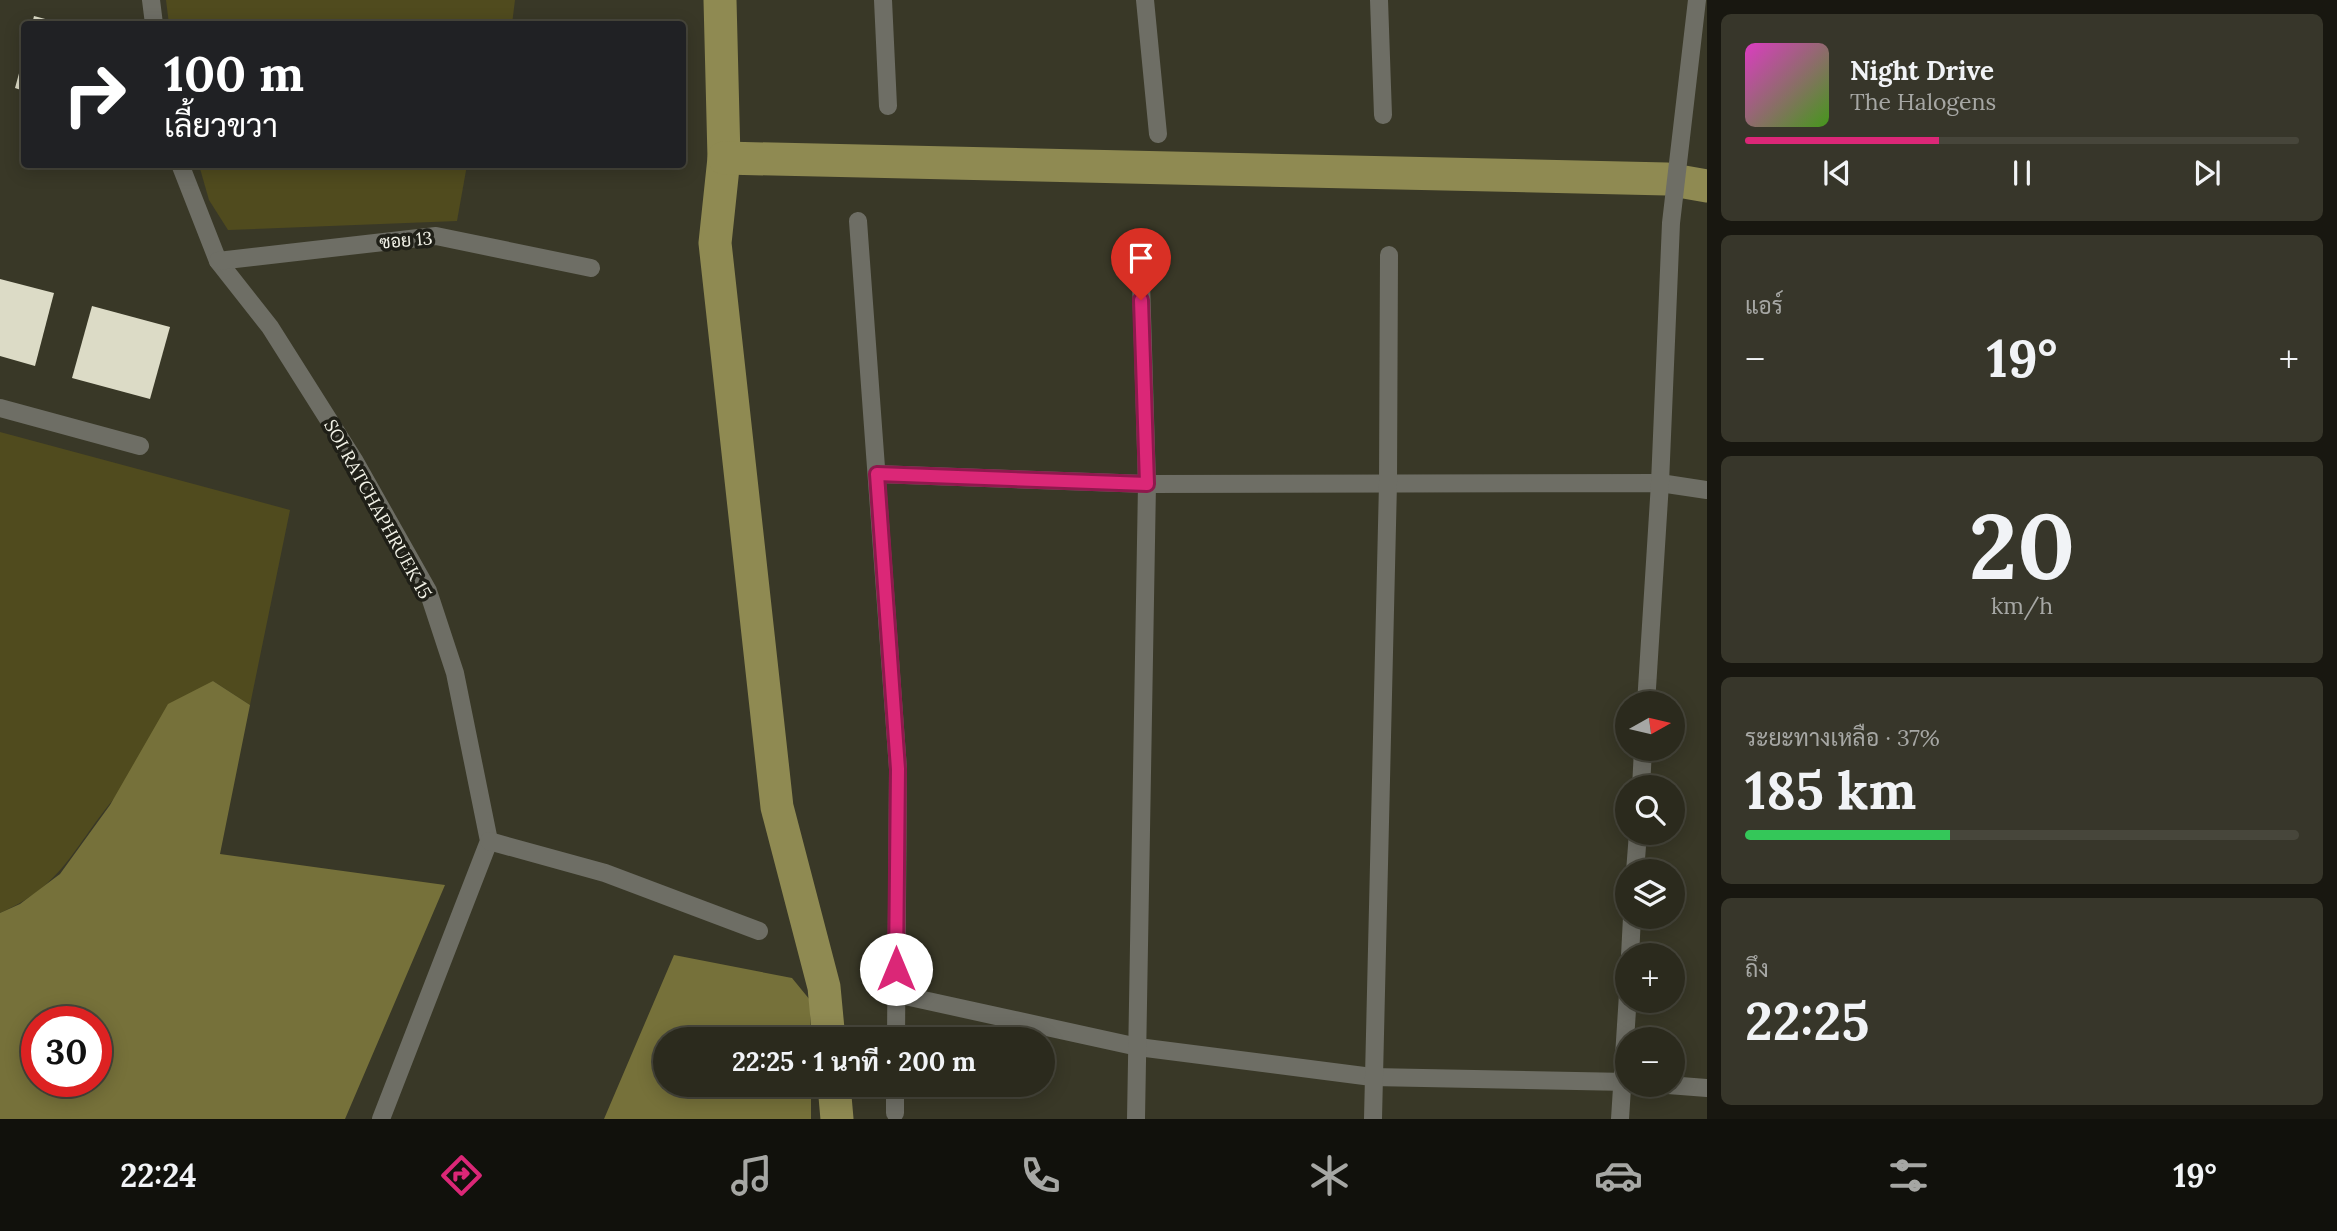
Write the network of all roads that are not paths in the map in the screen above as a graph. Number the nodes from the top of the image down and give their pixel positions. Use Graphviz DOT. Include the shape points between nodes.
graph roads {
  1 [pos="151,0"];
  2 [pos="883,0"];
  3 [pos="1145,0"];
  4 [pos="1379,0"];
  5 [pos="1698,0"];
  6 [pos="154,21"];
  7 [pos="888,106"];
  8 [pos="1383,115"];
  9 [pos="1158,134"];
  10 [pos="182,168"];
  11 [pos="858,221"];
  12 [pos="1140,248"];
  13 [pos="1389,255"];
  14 [pos="218,261"];
  15 [pos="591,268"];
  16 [pos="0,408"];
  17 [pos="140,446"];
  18 [pos="877,474"];
  19 [pos="1388,483"];
  20 [pos="1660,483"];
  21 [pos="1147,484"];
  22 [pos="1707,490"];
  23 [pos="1647,691"];
  24 [pos="489,841"];
  25 [pos="759,931"];
  26 [pos="896,994"];
  27 [pos="896,1027"];
  28 [pos="1138,1047"];
  29 [pos="1372,1077"];
  30 [pos="1615,1081"];
  31 [pos="1685,1086"];
  32 [pos="1707,1088"];
  33 [pos="895,1097"];
  34 [pos="1623,1097"];
  35 [pos="895,1113"];
  36 [pos="381,1119"];
  37 [pos="1136,1119"];
  38 [pos="1373,1119"];
  39 [pos="1620,1119"];
  1 -- 6 [label="street"];
  2 -- 7 [label="street"];
  3 -- 9 [label="street"];
  4 -- 8 [label="street"];
  5 -- 20 [label="street" via="1671,223"];
  10 -- 14 [label="street, SOI RATCHAPHRUEK 15"];
  11 -- 18 [label="street"];
  12 -- 21 [label="street"];
  13 -- 19 [label="street"];
  14 -- 15 [label="street, ซอย 13" via="436,236"];
  14 -- 24 [label="street, SOI RATCHAPHRUEK 15" via="270,327 354,460 428,591 455,673"];
  16 -- 17 [label="street"];
  18 -- 21 [label="street"];
  18 -- 26 [label="street" via="898,769"];
  19 -- 20 [label="street"];
  19 -- 21 [label="street"];
  19 -- 29 [label="street"];
  20 -- 22 [label="street"];
  20 -- 23 [label="street"];
  21 -- 28 [label="street"];
  24 -- 25 [label="street" via="604,873"];
  24 -- 36 [label="street"];
  26 -- 27 [label="street"];
  26 -- 28 [label="street"];
  28 -- 29 [label="street"];
  28 -- 37 [label="street"];
  29 -- 30 [label="street"];
  29 -- 38 [label="street"];
  31 -- 32 [label="street"];
  33 -- 35 [label="street"];
  34 -- 39 [label="street"];
}
